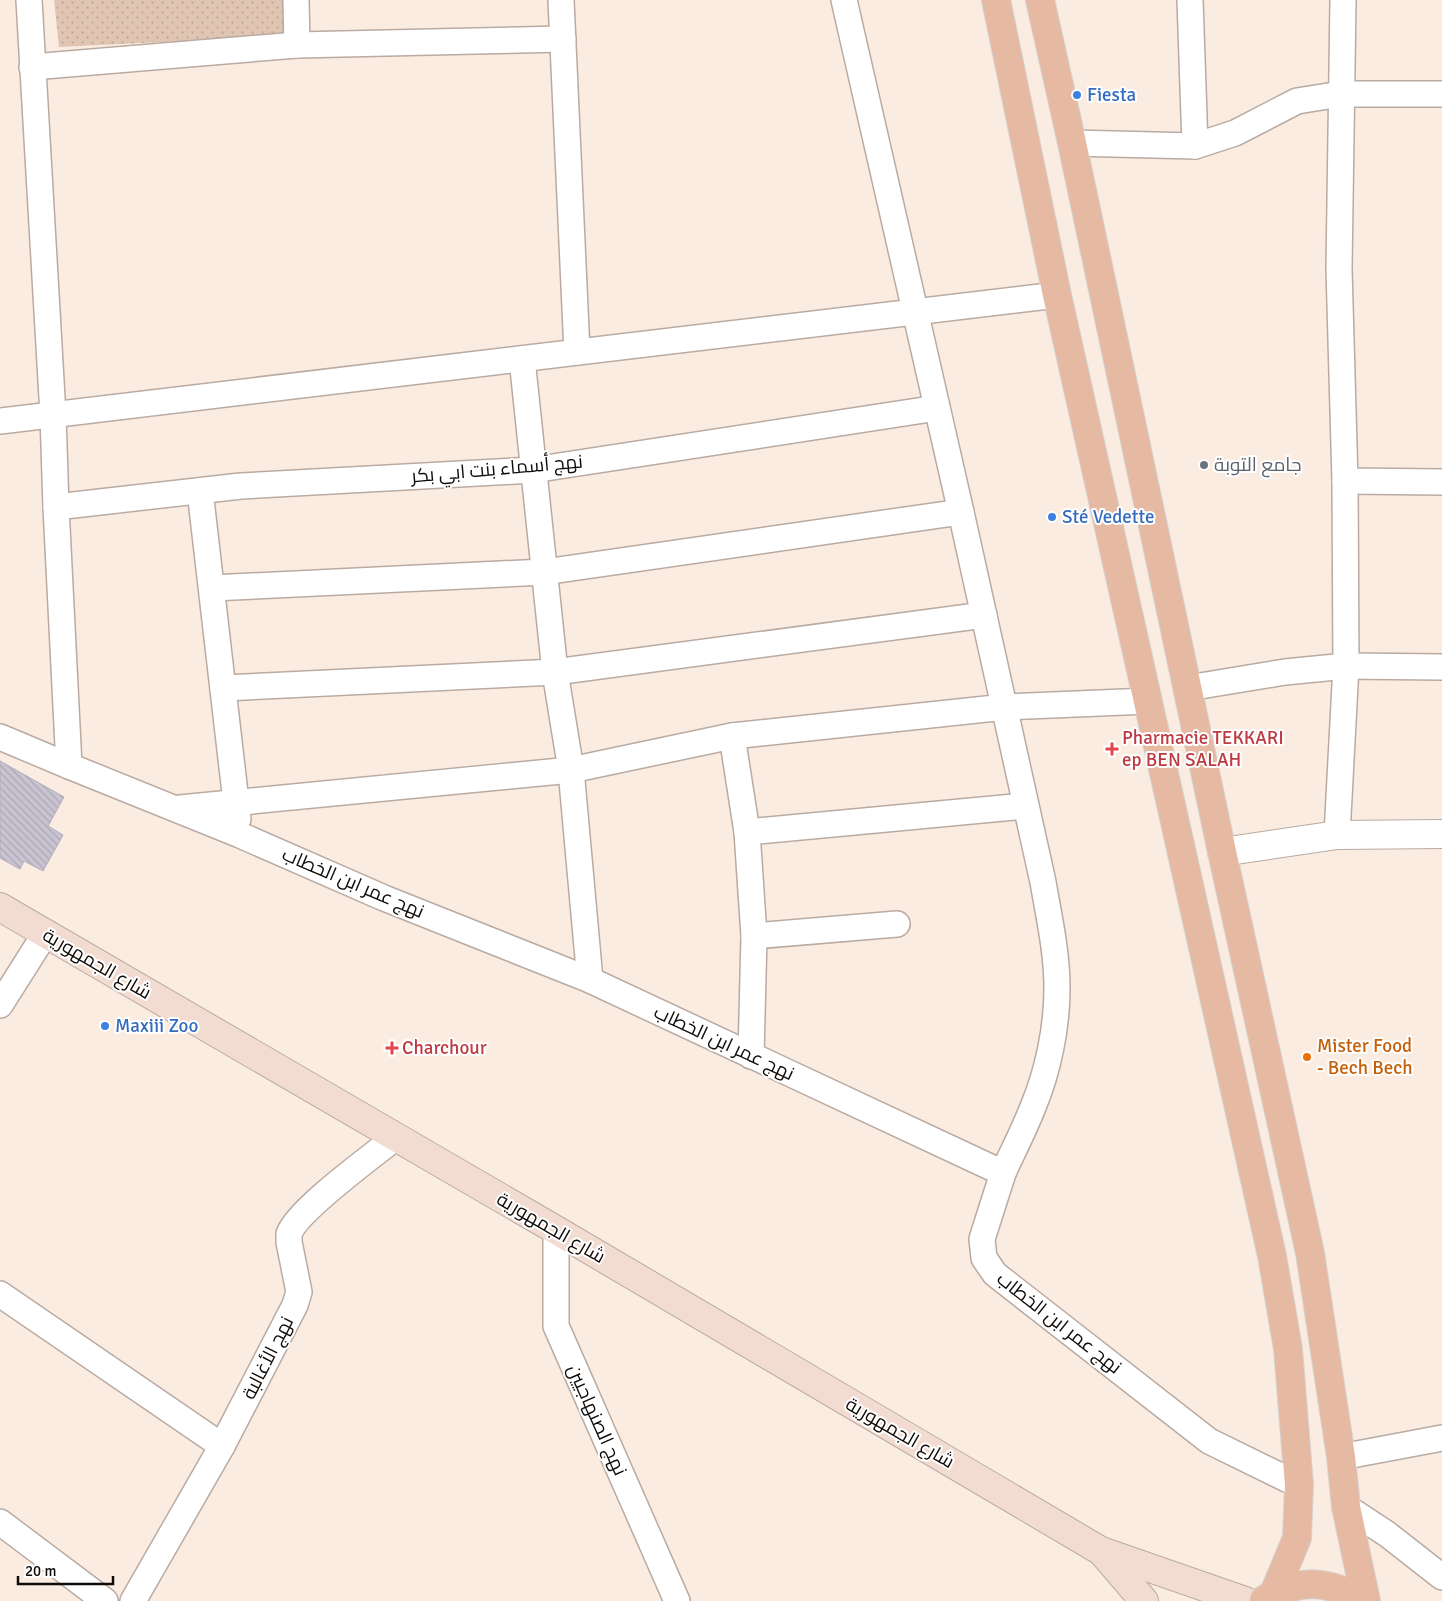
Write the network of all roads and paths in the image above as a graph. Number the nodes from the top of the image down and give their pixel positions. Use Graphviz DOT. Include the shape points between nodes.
graph roads {
  1 [pos="29,0"];
  2 [pos="296,0"];
  3 [pos="561,0"];
  4 [pos="844,0"];
  5 [pos="996,0"];
  6 [pos="1040,0"];
  7 [pos="1190,0"];
  8 [pos="1343,0"];
  9 [pos="563,39"];
  10 [pos="297,45"];
  11 [pos="32,67"];
  12 [pos="1341,94"];
  13 [pos="1442,94"];
  14 [pos="1072,143"];
  15 [pos="1195,146"];
  16 [pos="1058,295"];
  17 [pos="916,312"];
  18 [pos="577,352"];
  19 [pos="522,359"];
  20 [pos="937,408"];
  21 [pos="53,415"];
  22 [pos="0,421"];
  23 [pos="533,470"];
  24 [pos="1345,481"];
  25 [pos="1442,482"];
  26 [pos="200,491"];
  27 [pos="56,507"];
  28 [pos="961,512"];
  29 [pos="544,572"];
  30 [pos="212,588"];
  31 [pos="984,615"];
  32 [pos="1346,666"];
  33 [pos="1442,667"];
  34 [pos="555,672"];
  35 [pos="223,688"];
  36 [pos="1188,688"];
  37 [pos="1148,701"];
  38 [pos="1005,708"];
  39 [pos="732,736"];
  40 [pos="0,737"];
  41 [pos="69,766"];
  42 [pos="571,770"];
  43 [pos="236,803"];
  44 [pos="1026,806"];
  45 [pos="176,809"];
  46 [pos="746,832"];
  47 [pos="1442,834"];
  48 [pos="240,835"];
  49 [pos="1338,835"];
  50 [pos="1222,852"];
  51 [pos="0,907"];
  52 [pos="897,924"];
  53 [pos="45,934"];
  54 [pos="754,936"];
  55 [pos="590,980"];
  56 [pos="0,1005"];
  57 [pos="751,1056"];
  58 [pos="396,1137"];
  59 [pos="1003,1173"];
  60 [pos="556,1230"];
  61 [pos="0,1294"];
  62 [pos="1442,1438"];
  63 [pos="222,1446"];
  64 [pos="1341,1457"];
  65 [pos="1299,1485"];
  66 [pos="1346,1507"];
  67 [pos="0,1522"];
  68 [pos="1101,1551"];
  69 [pos="1442,1577"];
  70 [pos="1268,1597"];
  71 [pos="105,1601"];
  72 [pos="133,1601"];
  73 [pos="678,1601"];
  74 [pos="1144,1601"];
  75 [pos="1245,1601"];
  76 [pos="1366,1601"];
  1 -- 11 [label="street"];
  2 -- 10 [label="street"];
  3 -- 9 [label="street"];
  4 -- 17 [label="street"];
  5 -- 16 [label="main road"];
  6 -- 14 [label="main road"];
  7 -- 15 [label="street"];
  8 -- 12 [label="street"];
  9 -- 10 [label="street"];
  9 -- 18 [label="street"];
  10 -- 11 [label="street"];
  11 -- 21 [label="street"];
  12 -- 13 [label="street"];
  12 -- 15 [label="street" via="1297,101 1235,133"];
  12 -- 24 [label="street" via="1338,269"];
  14 -- 15 [label="street"];
  14 -- 36 [label="main road"];
  16 -- 17 [label="street"];
  16 -- 37 [label="main road"];
  17 -- 18 [label="street"];
  17 -- 20 [label="street"];
  18 -- 19 [label="street"];
  19 -- 21 [label="street"];
  19 -- 23 [label="street"];
  20 -- 23 [label="street, نهج أسماء بنت ابي بكر"];
  20 -- 28 [label="street"];
  21 -- 22 [label="street"];
  21 -- 27 [label="street"];
  23 -- 26 [label="street, نهج أسماء بنت ابي بكر"];
  23 -- 29 [label="street"];
  24 -- 25 [label="street"];
  24 -- 32 [label="street"];
  26 -- 27 [label="street, نهج أسماء بنت ابي بكر"];
  26 -- 30 [label="street"];
  27 -- 41 [label="street"];
  28 -- 29 [label="street"];
  28 -- 31 [label="street"];
  29 -- 30 [label="street"];
  29 -- 34 [label="street"];
  30 -- 35 [label="street"];
  31 -- 34 [label="street"];
  31 -- 38 [label="street"];
  32 -- 33 [label="street"];
  32 -- 36 [label="street"];
  32 -- 49 [label="street"];
  34 -- 35 [label="street"];
  34 -- 42 [label="street"];
  35 -- 43 [label="street"];
  36 -- 50 [label="main road"];
  37 -- 38 [label="street"];
  37 -- 65 [label="main road" via="1272,1256 1288,1349"];
  38 -- 39 [label="street"];
  38 -- 44 [label="street"];
  39 -- 42 [label="street"];
  39 -- 46 [label="street"];
  40 -- 41 [label="street, نهج عمر ابن الخطاب"];
  41 -- 45 [label="street, نهج عمر ابن الخطاب"];
  42 -- 43 [label="street"];
  42 -- 55 [label="street"];
  43 -- 45 [label="street"];
  43 -- 48 [label="street"];
  44 -- 46 [label="street"];
  44 -- 59 [label="street" via="1054,944 1055,1019 1034,1106"];
  45 -- 48 [label="street, نهج عمر ابن الخطاب"];
  46 -- 54 [label="street"];
  47 -- 49 [label="street"];
  48 -- 55 [label="street, نهج عمر ابن الخطاب" via="384,898"];
  49 -- 50 [label="street"];
  50 -- 64 [label="main road" via="1310,1253"];
  51 -- 53 [label="main road, شارع الجمهورية"];
  52 -- 54 [label="street"];
  53 -- 56 [label="street"];
  53 -- 58 [label="main road, شارع الجمهورية"];
  54 -- 57 [label="street"];
  55 -- 57 [label="street, نهج عمر ابن الخطاب"];
  57 -- 59 [label="street, نهج عمر ابن الخطاب"];
  58 -- 60 [label="main road, شارع الجمهورية"];
  58 -- 63 [label="street, نهج الأغالبة" via="326,1194 292,1228 289,1242 299,1292 295,1305"];
  59 -- 65 [label="street, نهج عمر ابن الخطاب" via="982,1239 984,1258 994,1274 1209,1441"];
  60 -- 68 [label="main road, شارع الجمهورية"];
  60 -- 73 [label="street, نهج الصنهاجيين" via="556,1326"];
  61 -- 63 [label="street"];
  62 -- 64 [label="street"];
  63 -- 72 [label="street, نهج الأغالبة"];
  64 -- 66 [label="main road"];
  65 -- 70 [label="main road" via="1297,1538"];
  66 -- 69 [label="street"];
  66 -- 76 [label="main road"];
  67 -- 71 [label="street"];
  68 -- 74 [label="main road, شارع الجمهورية"];
  68 -- 75 [label="main road, شارع الجمهورية"];
  70 -- 76 [label="main road" via="1301,1585 1324,1584 1346,1590"];
}
